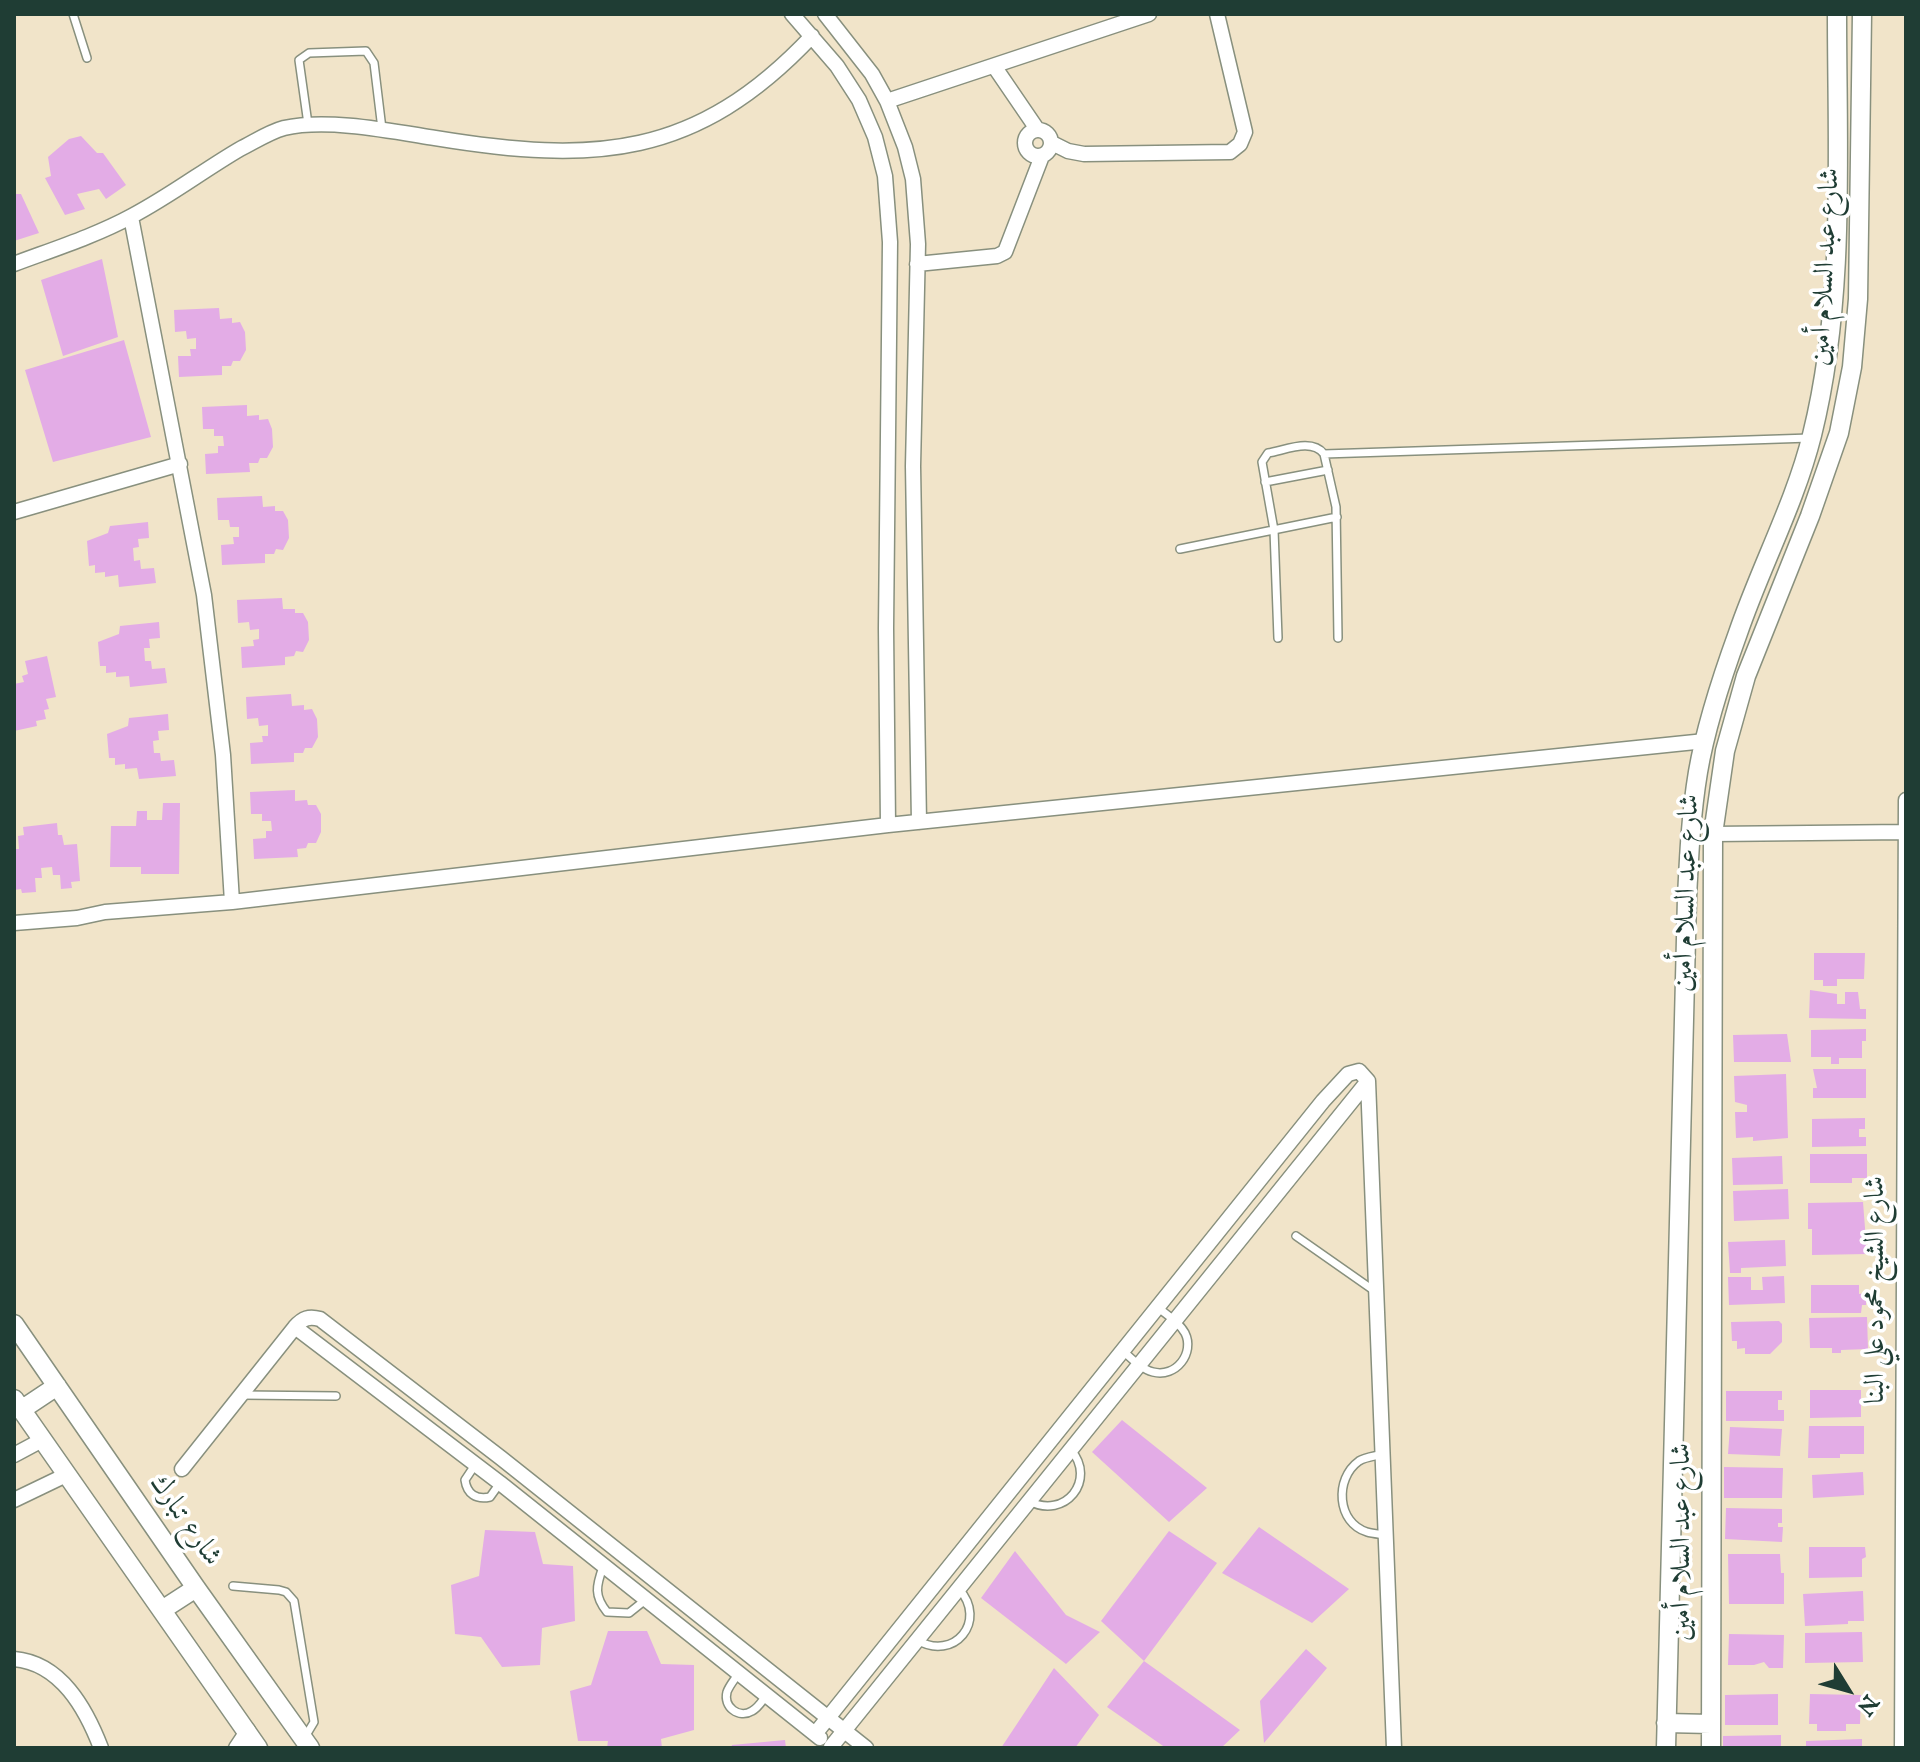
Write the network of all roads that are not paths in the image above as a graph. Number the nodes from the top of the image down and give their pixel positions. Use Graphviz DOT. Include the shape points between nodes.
graph roads {
  1 [pos="73,14"];
  2 [pos="792,14"];
  3 [pos="825,14"];
  4 [pos="1149,14"];
  5 [pos="1217,14"];
  6 [pos="1837,14"];
  7 [pos="1862,14"];
  8 [pos="812,36"];
  9 [pos="87,58"];
  10 [pos="994,66"];
  11 [pos="887,101"];
  12 [pos="309,126"];
  13 [pos="1037,129"];
  14 [pos="382,130"];
  15 [pos="1052,143"];
  16 [pos="1042,156"];
  17 [pos="131,217"];
  18 [pos="916,219"];
  19 [pos="889,221"];
  20 [pos="14,264"];
  21 [pos="917,264"];
  22 [pos="1811,438"];
  23 [pos="1324,454"];
  24 [pos="180,464"];
  25 [pos="1328,470"];
  26 [pos="1265,482"];
  27 [pos="14,512"];
  28 [pos="1337,517"];
  29 [pos="1274,530"];
  30 [pos="1180,549"];
  31 [pos="1278,638"];
  32 [pos="1338,638"];
  33 [pos="1705,741"];
  34 [pos="1906,800"];
  35 [pos="919,822"];
  36 [pos="888,825"];
  37 [pos="1905,832"];
  38 [pos="1713,834"];
  39 [pos="232,902"];
  40 [pos="14,923"];
  41 [pos="1905,1006"];
  42 [pos="1368,1081"];
  43 [pos="1905,1148"];
  44 [pos="1296,1236"];
  45 [pos="1378,1293"];
  46 [pos="1157,1307"];
  47 [pos="1905,1312"];
  48 [pos="1175,1321"];
  49 [pos="14,1324"];
  50 [pos="295,1327"];
  51 [pos="1122,1350"];
  52 [pos="1139,1365"];
  53 [pos="57,1386"];
  54 [pos="241,1395"];
  55 [pos="336,1396"];
  56 [pos="18,1404"];
  57 [pos="42,1440"];
  58 [pos="1071,1450"];
  59 [pos="1383,1454"];
  60 [pos="14,1455"];
  61 [pos="475,1465"];
  62 [pos="182,1469"];
  63 [pos="66,1475"];
  64 [pos="500,1483"];
  65 [pos="14,1500"];
  66 [pos="1029,1501"];
  67 [pos="1386,1535"];
  68 [pos="1905,1549"];
  69 [pos="603,1567"];
  70 [pos="233,1586"];
  71 [pos="196,1588"];
  72 [pos="958,1589"];
  73 [pos="644,1601"];
  74 [pos="162,1610"];
  75 [pos="917,1640"];
  76 [pos="14,1659"];
  77 [pos="738,1674"];
  78 [pos="1904,1693"];
  79 [pos="766,1696"];
  80 [pos="829,1718"];
  81 [pos="1666,1723"];
  82 [pos="1711,1724"];
  83 [pos="248,1730"];
  84 [pos="844,1731"];
  85 [pos="815,1734"];
  86 [pos="307,1744"];
  87 [pos="832,1747"];
  88 [pos="101,1748"];
  89 [pos="236,1748"];
  90 [pos="258,1748"];
  91 [pos="866,1748"];
  92 [pos="1394,1748"];
  93 [pos="1666,1748"];
  94 [pos="1711,1748"];
  95 [pos="1902,1748"];
  1 -- 9 [label="lane"];
  2 -- 8 [label="street"];
  3 -- 11 [label="street"];
  4 -- 10 [label="street"];
  5 -- 15 [label="street" via="1245,132 1235,149 1084,154"];
  6 -- 22 [label="street, شارع عبد السلام أمين" via="1835,289 1828,364"];
  7 -- 38 [label="street, شارع عبد السلام أمين" via="1858,299 1852,367 1839,433 1746,676 1725,751"];
  8 -- 14 [label="street" via="752,92 680,131 637,145 568,152"];
  8 -- 19 [label="street" via="859,100 875,137"];
  10 -- 11 [label="street"];
  10 -- 13 [label="street"];
  11 -- 18 [label="street" via="913,179"];
  12 -- 14 [label="street"];
  12 -- 14 [label="lane" via="302,56 366,51 374,63"];
  12 -- 17 [label="street" via="283,128 255,141"];
  13 -- 15 [label="street" via="1048,133"];
  13 -- 16 [label="street" via="1028,134 1025,145 1031,154"];
  15 -- 16 [label="street"];
  16 -- 21 [label="street" via="1005,252"];
  17 -- 20 [label="street"];
  17 -- 24 [label="street"];
  18 -- 19 [label="street"];
  18 -- 21 [label="street"];
  19 -- 36 [label="street"];
  21 -- 35 [label="street" via="913,481"];
  22 -- 23 [label="lane"];
  22 -- 33 [label="street, شارع عبد السلام أمين" via="1738,633"];
  23 -- 25 [label="lane"];
  23 -- 26 [label="lane" via="1310,445 1268,453 1262,462"];
  24 -- 27 [label="street"];
  24 -- 39 [label="street" via="204,595 222,740"];
  25 -- 26 [label="lane"];
  25 -- 28 [label="lane"];
  26 -- 29 [label="lane"];
  28 -- 29 [label="lane"];
  28 -- 32 [label="lane"];
  29 -- 30 [label="lane"];
  29 -- 31 [label="lane"];
  33 -- 35 [label="street"];
  33 -- 81 [label="street, شارع عبد السلام أمين" via="1692,813 1687,898"];
  34 -- 37 [label="street, شارع الشيخ محمود علي البنا"];
  35 -- 36 [label="street"];
  36 -- 39 [label="street"];
  37 -- 38 [label="street"];
  37 -- 41 [label="street, شارع الشيخ محمود علي البنا"];
  38 -- 82 [label="street, شارع عبد السلام أمين"];
  39 -- 40 [label="street"];
  41 -- 43 [label="street, شارع الشيخ محمود علي البنا"];
  42 -- 45 [label="street"];
  42 -- 46 [label="street" via="1359,1071 1348,1074"];
  42 -- 48 [label="street"];
  43 -- 47 [label="street, شارع الشيخ محمود علي البنا"];
  44 -- 45 [label="lane"];
  45 -- 59 [label="street"];
  46 -- 48 [label="lane"];
  46 -- 51 [label="street"];
  47 -- 68 [label="street, شارع الشيخ محمود علي البنا"];
  48 -- 52 [label="street"];
  48 -- 52 [label="lane" via="1188,1342 1184,1359 1163,1373"];
  49 -- 53 [label="street, شارع تبارك"];
  50 -- 54 [label="street"];
  50 -- 61 [label="street"];
  50 -- 80 [label="street" via="311,1317 329,1326"];
  51 -- 52 [label="lane"];
  51 -- 80 [label="street"];
  52 -- 58 [label="street"];
  53 -- 56 [label="street"];
  53 -- 71 [label="street, شارع تبارك"];
  54 -- 55 [label="lane"];
  54 -- 62 [label="street"];
  56 -- 57 [label="street"];
  57 -- 60 [label="street"];
  57 -- 63 [label="street"];
  58 -- 66 [label="street"];
  58 -- 66 [label="lane" via="1081,1471 1074,1495 1052,1507"];
  59 -- 67 [label="street"];
  59 -- 67 [label="lane" via="1360,1460 1345,1477 1341,1498 1348,1518 1365,1532"];
  61 -- 64 [label="street"];
  61 -- 64 [label="lane" via="465,1480 470,1493 490,1497"];
  63 -- 65 [label="street"];
  63 -- 74 [label="street"];
  64 -- 69 [label="street"];
  66 -- 72 [label="street"];
  67 -- 92 [label="street"];
  68 -- 78 [label="street, شارع الشيخ محمود علي البنا"];
  69 -- 73 [label="street"];
  69 -- 73 [label="lane" via="596,1586 607,1612 629,1613"];
  70 -- 86 [label="lane" via="279,1590 294,1601 314,1722"];
  71 -- 74 [label="street"];
  71 -- 86 [label="street, شارع تبارك"];
  72 -- 75 [label="street"];
  72 -- 75 [label="lane" via="970,1611 963,1635 941,1647"];
  73 -- 77 [label="street"];
  74 -- 83 [label="street"];
  75 -- 84 [label="street"];
  76 -- 88 [label="street" via="45,1669 64,1683 81,1704"];
  77 -- 79 [label="street"];
  77 -- 79 [label="lane" via="727,1690 733,1711 755,1710"];
  78 -- 95 [label="street, شارع الشيخ محمود علي البنا"];
  79 -- 85 [label="street"];
  80 -- 84 [label="street"];
  80 -- 85 [label="street"];
  81 -- 82 [label="street"];
  81 -- 93 [label="street, شارع عبد السلام أمين"];
  82 -- 94 [label="street, شارع عبد السلام أمين"];
  83 -- 89 [label="street"];
  83 -- 90 [label="street"];
  84 -- 87 [label="street"];
  84 -- 91 [label="street"];
  85 -- 87 [label="street"];
}
